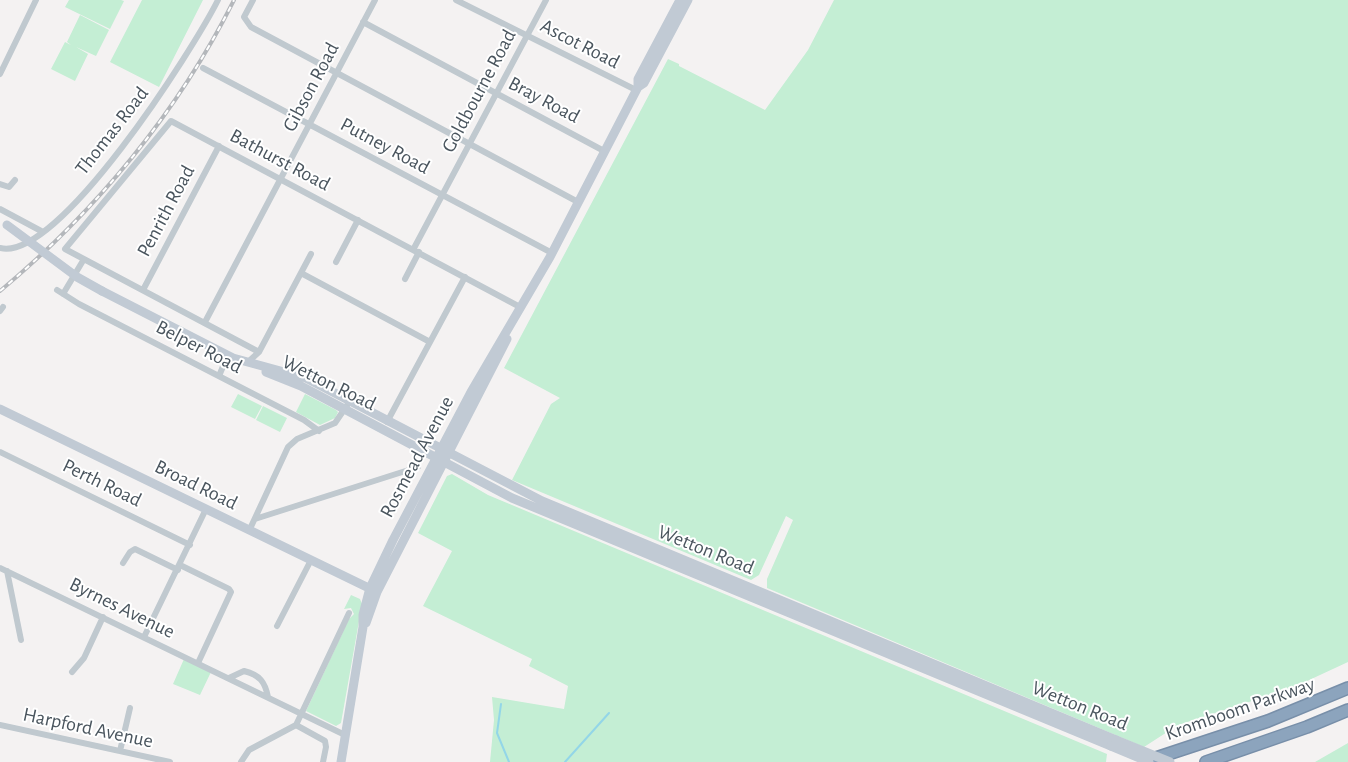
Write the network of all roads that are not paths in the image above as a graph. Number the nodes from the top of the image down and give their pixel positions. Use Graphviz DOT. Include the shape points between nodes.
graph roads {
  1 [pos="36,0"];
  2 [pos="218,0"];
  3 [pos="253,0"];
  4 [pos="375,0"];
  5 [pos="456,0"];
  6 [pos="546,0"];
  7 [pos="680,0"];
  8 [pos="688,0"];
  9 [pos="364,22"];
  10 [pos="527,36"];
  11 [pos="203,68"];
  12 [pos="337,73"];
  13 [pos="0,74"];
  14 [pos="637,88"];
  15 [pos="496,93"];
  16 [pos="310,125"];
  17 [pos="470,144"];
  18 [pos="219,146"];
  19 [pos="604,151"];
  20 [pos="281,179"];
  21 [pos="15,180"];
  22 [pos="0,184"];
  23 [pos="442,195"];
  24 [pos="578,202"];
  25 [pos="0,209"];
  26 [pos="358,220"];
  27 [pos="3,223"];
  28 [pos="44,232"];
  29 [pos="0,248"];
  30 [pos="66,248"];
  31 [pos="416,251"];
  32 [pos="552,253"];
  33 [pos="311,254"];
  34 [pos="84,259"];
  35 [pos="336,262"];
  36 [pos="301,273"];
  37 [pos="465,277"];
  38 [pos="405,279"];
  39 [pos="142,290"];
  40 [pos="519,309"];
  41 [pos="205,322"];
  42 [pos="430,342"];
  43 [pos="258,352"];
  44 [pos="236,359"];
  45 [pos="247,363"];
  46 [pos="224,364"];
  47 [pos="258,366"];
  48 [pos="219,376"];
  49 [pos="350,401"];
  50 [pos="0,409"];
  51 [pos="346,410"];
  52 [pos="388,422"];
  53 [pos="319,431"];
  54 [pos="0,452"];
  55 [pos="442,455"];
  56 [pos="418,467"];
  57 [pos="206,510"];
  58 [pos="255,519"];
  59 [pos="249,530"];
  60 [pos="190,544"];
  61 [pos="311,560"];
  62 [pos="123,563"];
  63 [pos="0,568"];
  64 [pos="179,568"];
  65 [pos="8,571"];
  66 [pos="374,590"];
  67 [pos="349,613"];
  68 [pos="103,617"];
  69 [pos="277,626"];
  70 [pos="144,637"];
  71 [pos="21,640"];
  72 [pos="198,663"];
  73 [pos="72,672"];
  74 [pos="229,678"];
  75 [pos="1348,688"];
  76 [pos="268,697"];
  77 [pos="130,708"];
  78 [pos="1348,710"];
  79 [pos="300,713"];
  80 [pos="296,725"];
  81 [pos="0,726"];
  82 [pos="345,735"];
  83 [pos="1113,743"];
  84 [pos="120,751"];
  85 [pos="170,762"];
  86 [pos="241,762"];
  87 [pos="324,762"];
  88 [pos="340,762"];
  89 [pos="1144,762"];
  90 [pos="1149,762"];
  91 [pos="1170,762"];
  92 [pos="1206,762"];
  1 -- 13 [label="street"];
  2 -- 28 [label="street, Thomas Road" via="177,72 142,120 87,189"];
  3 -- 12 [label="street" via="244,17 247,24"];
  4 -- 9 [label="street, Gibson Road"];
  5 -- 10 [label="street, Ascot Road"];
  6 -- 10 [label="street, Goldbourne Road"];
  7 -- 14 [label="main road, Rosmead Avenue" via="638,79"];
  8 -- 14 [label="main road, Rosmead Avenue" via="644,83"];
  9 -- 12 [label="street, Gibson Road"];
  9 -- 15 [label="street, Bray Road"];
  10 -- 14 [label="street, Ascot Road"];
  10 -- 15 [label="street, Goldbourne Road"];
  11 -- 16 [label="street, Putney Road"];
  12 -- 16 [label="street, Gibson Road"];
  12 -- 17 [label="street"];
  14 -- 19 [label="main road, Rosmead Avenue"];
  15 -- 17 [label="street, Goldbourne Road"];
  15 -- 19 [label="street, Bray Road"];
  16 -- 20 [label="street, Gibson Road"];
  16 -- 23 [label="street, Putney Road"];
  17 -- 23 [label="street, Goldbourne Road"];
  17 -- 24 [label="street"];
  18 -- 20 [label="street, Bathurst Road"];
  18 -- 30 [label="street, Bathurst Road" via="178,124 168,123"];
  18 -- 39 [label="street, Penrith Road"];
  19 -- 24 [label="main road, Rosmead Avenue"];
  20 -- 26 [label="street, Bathurst Road"];
  20 -- 41 [label="street, Gibson Road"];
  21 -- 22 [label="street" via="10,187"];
  23 -- 31 [label="street, Goldbourne Road"];
  23 -- 32 [label="street, Putney Road"];
  24 -- 32 [label="main road, Rosmead Avenue"];
  25 -- 28 [label="street"];
  26 -- 31 [label="street, Bathurst Road"];
  26 -- 35 [label="street"];
  27 -- 44 [label="main road, Wetton Road, bridge" via="77,277"];
  28 -- 29 [label="street, Thomas Road" via="17,247"];
  30 -- 34 [label="street, Wetton Road"];
  31 -- 37 [label="street, Bathurst Road"];
  31 -- 38 [label="street, Goldbourne Road"];
  32 -- 40 [label="main road, Rosmead Avenue"];
  33 -- 36 [label="street"];
  34 -- 39 [label="street, Wetton Road"];
  34 -- 48 [label="street, Belper Road" via="60,292"];
  36 -- 42 [label="street"];
  36 -- 43 [label="street"];
  37 -- 40 [label="street, Bathurst Road"];
  37 -- 42 [label="street"];
  39 -- 41 [label="street, Wetton Road"];
  40 -- 55 [label="main road, Rosmead Avenue"];
  41 -- 43 [label="street, Wetton Road"];
  42 -- 52 [label="street"];
  43 -- 45 [label="street"];
  43 -- 47 [label="street"];
  44 -- 45 [label="main road, Wetton Road"];
  44 -- 51 [label="main road, Wetton Road" via="301,386"];
  45 -- 47 [label="main road, Wetton Road"];
  46 -- 48 [label="street"];
  47 -- 49 [label="main road, Wetton Road" via="306,378"];
  48 -- 53 [label="street, Belper Road"];
  49 -- 51 [label="street"];
  49 -- 52 [label="main road, Wetton Road"];
  50 -- 57 [label="main road, Broad Road"];
  51 -- 53 [label="street" via="335,424"];
  51 -- 55 [label="main road, Wetton Road"];
  52 -- 55 [label="main road, Wetton Road"];
  53 -- 58 [label="street" via="298,439 288,447"];
  54 -- 60 [label="street, Perth Road"];
  55 -- 66 [label="main road, Rosmead Avenue"];
  55 -- 83 [label="main road, Wetton Road" via="512,498"];
  56 -- 58 [label="street"];
  57 -- 59 [label="main road, Broad Road"];
  57 -- 60 [label="street"];
  58 -- 59 [label="street"];
  59 -- 61 [label="main road, Broad Road"];
  60 -- 64 [label="street"];
  61 -- 66 [label="main road, Broad Road"];
  61 -- 69 [label="street"];
  62 -- 64 [label="street" via="135,550"];
  63 -- 65 [label="street, Byrnes Avenue"];
  64 -- 70 [label="street"];
  64 -- 72 [label="street" via="231,592"];
  65 -- 68 [label="street, Byrnes Avenue"];
  65 -- 71 [label="street"];
  66 -- 82 [label="main road, Rosmead Avenue" via="363,614"];
  67 -- 79 [label="street"];
  68 -- 70 [label="street, Byrnes Avenue"];
  68 -- 73 [label="street" via="84,658"];
  70 -- 72 [label="street, Byrnes Avenue"];
  72 -- 74 [label="street, Byrnes Avenue"];
  74 -- 76 [label="street, Byrnes Avenue"];
  74 -- 76 [label="street" via="244,671 254,674 264,681"];
  75 -- 89 [label="highway, Kromboom Parkway" via="1268,721"];
  76 -- 79 [label="street, Byrnes Avenue"];
  77 -- 84 [label="street"];
  78 -- 92 [label="highway, Kromboom Parkway" via="1290,734"];
  79 -- 80 [label="street"];
  79 -- 82 [label="street, Byrnes Avenue"];
  80 -- 86 [label="street" via="249,750"];
  80 -- 87 [label="street" via="324,741"];
  81 -- 84 [label="street, Harpford Avenue"];
  82 -- 88 [label="main road, Rosmead Avenue"];
  83 -- 90 [label="main road, Wetton Road, bridge"];
  83 -- 91 [label="main road, Wetton Road, bridge"];
  84 -- 85 [label="street, Harpford Avenue"];
}
